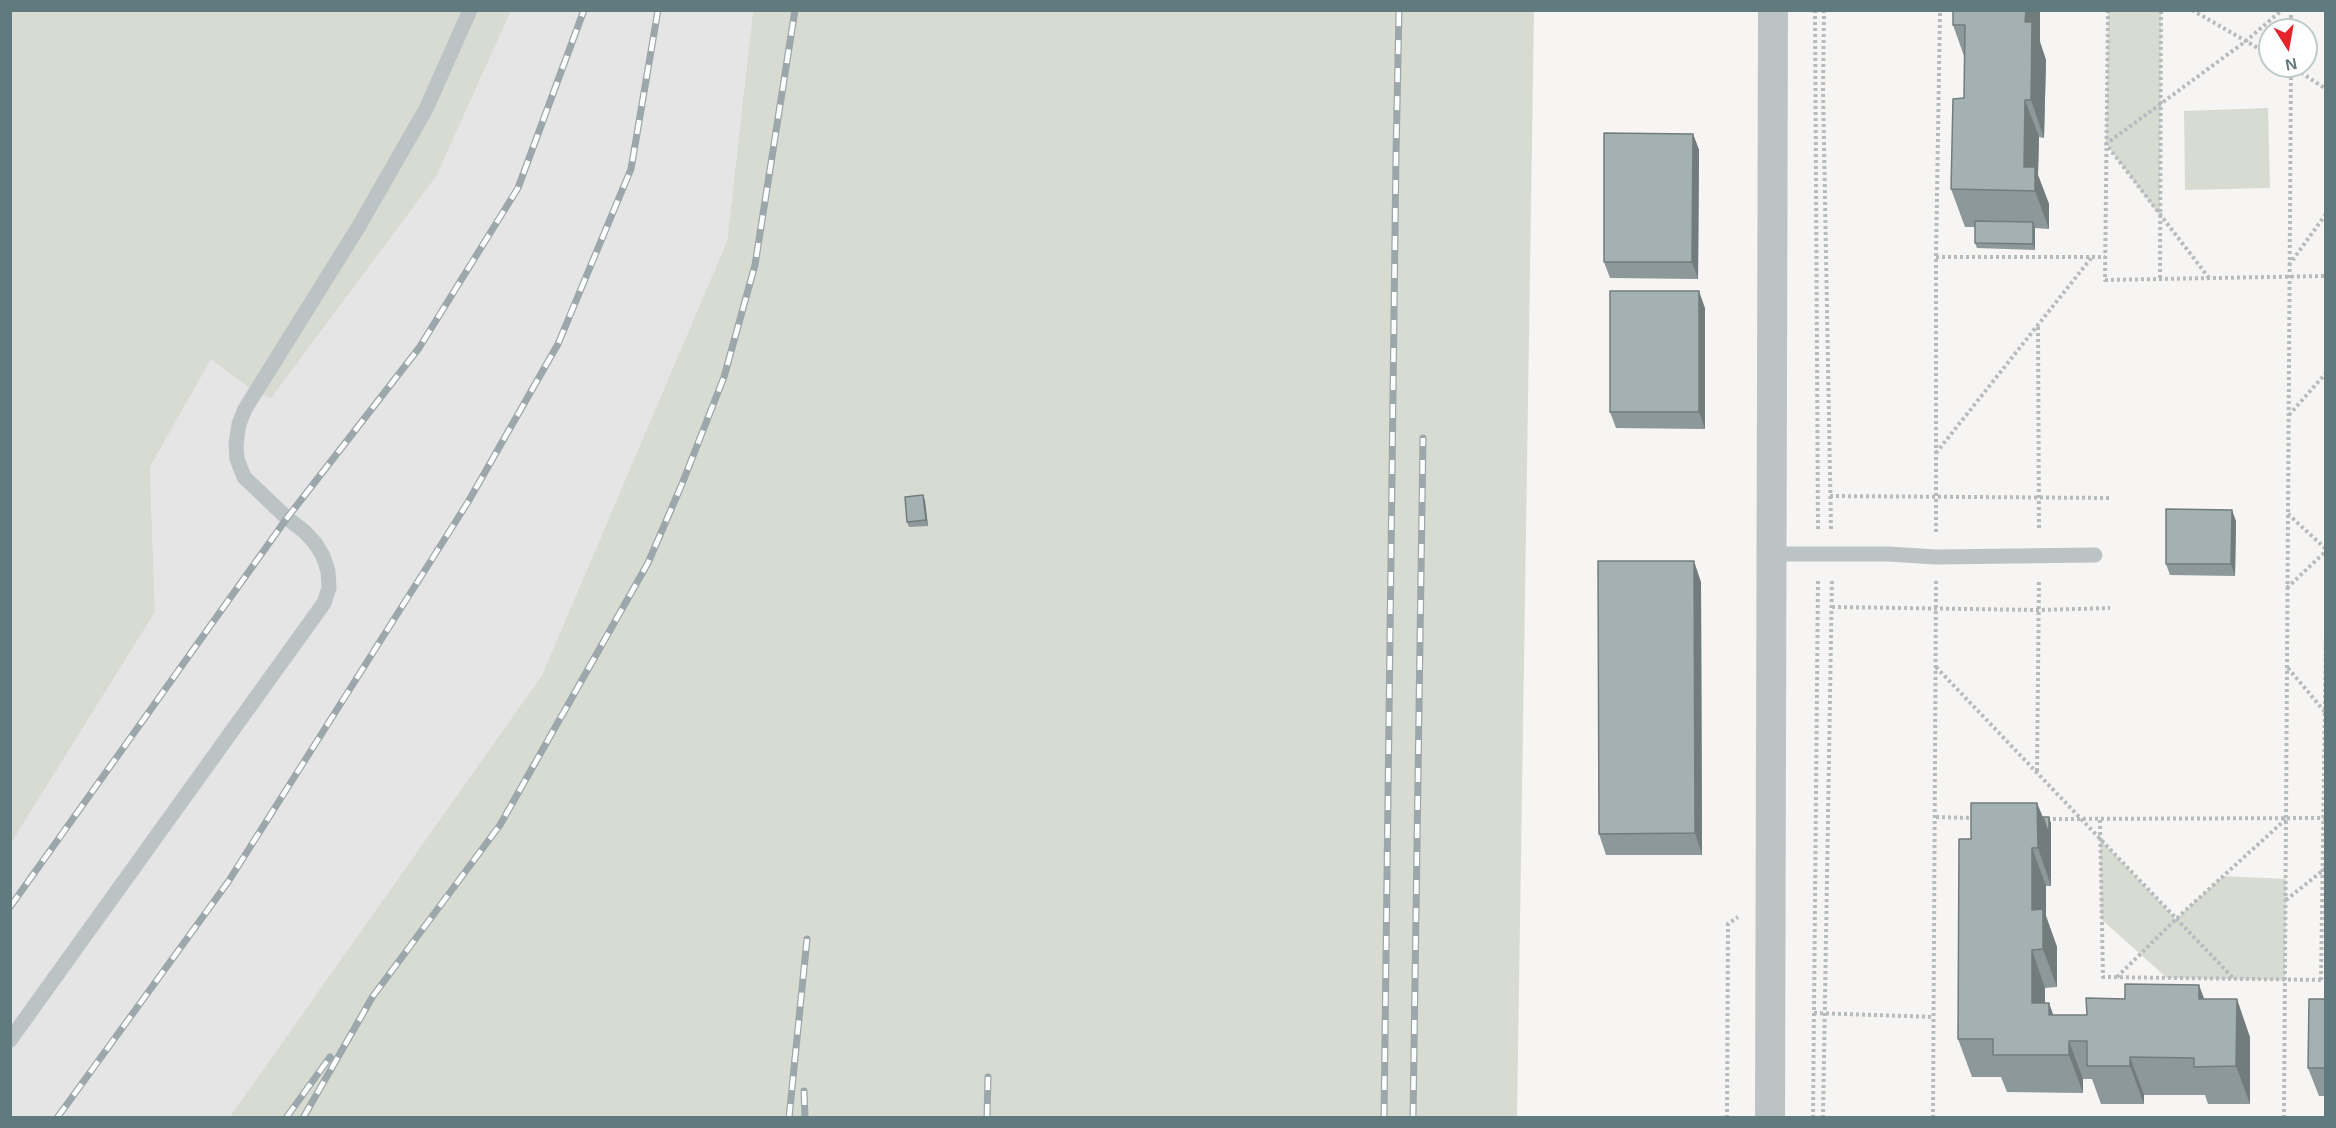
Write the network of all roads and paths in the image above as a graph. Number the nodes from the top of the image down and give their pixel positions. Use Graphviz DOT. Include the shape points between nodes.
graph roads {
  1 [pos="470,10"];
  2 [pos="1773,10"];
  3 [pos="2108,10"];
  4 [pos="2161,10"];
  5 [pos="2192,10"];
  6 [pos="2282,10"];
  7 [pos="2246,41"];
  8 [pos="2258,48"];
  9 [pos="2290,78"];
  10 [pos="2308,78"];
  11 [pos="2325,89"];
  12 [pos="2161,102"];
  13 [pos="2106,144"];
  14 [pos="2325,214"];
  15 [pos="2160,216"];
  16 [pos="1936,257"];
  17 [pos="2092,257"];
  18 [pos="2104,257"];
  19 [pos="2289,265"];
  20 [pos="2325,276"];
  21 [pos="2289,277"];
  22 [pos="2160,278"];
  23 [pos="2209,278"];
  24 [pos="2325,373"];
  25 [pos="2288,416"];
  26 [pos="1936,453"];
  27 [pos="1830,496"];
  28 [pos="2109,498"];
  29 [pos="2288,514"];
  30 [pos="2325,550"];
  31 [pos="1772,554"];
  32 [pos="2095,555"];
  33 [pos="2288,588"];
  34 [pos="1832,607"];
  35 [pos="2110,609"];
  36 [pos="2325,632"];
  37 [pos="1936,666"];
  38 [pos="2287,667"];
  39 [pos="2325,712"];
  40 [pos="1936,817"];
  41 [pos="1981,818"];
  42 [pos="2325,818"];
  43 [pos="2038,819"];
  44 [pos="2084,819"];
  45 [pos="2286,819"];
  46 [pos="2100,820"];
  47 [pos="2100,838"];
  48 [pos="2324,861"];
  49 [pos="2324,869"];
  50 [pos="2285,900"];
  51 [pos="2176,919"];
  52 [pos="1728,971"];
  53 [pos="2117,977"];
  54 [pos="2234,979"];
  55 [pos="2285,980"];
  56 [pos="2323,980"];
  57 [pos="1814,1013"];
  58 [pos="1934,1017"];
  59 [pos="10,1040"];
  60 [pos="1727,1118"];
  61 [pos="1770,1118"];
  62 [pos="2284,1118"];
  1 -- 59 [label="lane" via="426,110 239,424 237,459 244,477 305,532 323,556 329,588 324,603"];
  2 -- 31 [label="street"];
  3 -- 13 [label="path"];
  4 -- 12 [label="path"];
  5 -- 7 [label="path"];
  6 -- 7 [label="path"];
  7 -- 8 [label="path"];
  7 -- 12 [label="path"];
  9 -- 19 [label="path"];
  10 -- 11 [label="path"];
  12 -- 13 [label="path"];
  12 -- 15 [label="path"];
  13 -- 15 [label="path"];
  13 -- 18 [label="path"];
  14 -- 19 [label="path"];
  15 -- 22 [label="path"];
  15 -- 23 [label="path"];
  16 -- 17 [label="path"];
  17 -- 18 [label="path"];
  17 -- 26 [label="path"];
  18 -- 22 [label="path" via="2104,279"];
  19 -- 21 [label="path"];
  20 -- 21 [label="path"];
  21 -- 23 [label="path"];
  21 -- 25 [label="path"];
  22 -- 23 [label="path"];
  24 -- 25 [label="path"];
  25 -- 29 [label="path"];
  27 -- 28 [label="path"];
  29 -- 30 [label="path"];
  29 -- 33 [label="path"];
  30 -- 33 [label="path"];
  31 -- 32 [label="lane"];
  31 -- 61 [label="street"];
  33 -- 38 [label="path"];
  34 -- 35 [label="path"];
  36 -- 39 [label="path"];
  37 -- 44 [label="path"];
  38 -- 39 [label="path"];
  38 -- 45 [label="path"];
  39 -- 42 [label="path"];
  40 -- 41 [label="path"];
  42 -- 45 [label="path"];
  42 -- 48 [label="path"];
  43 -- 44 [label="path"];
  44 -- 46 [label="path"];
  44 -- 47 [label="path"];
  45 -- 46 [label="path"];
  45 -- 50 [label="path"];
  45 -- 51 [label="path"];
  46 -- 47 [label="path"];
  47 -- 51 [label="path"];
  47 -- 53 [label="path" via="2103,977"];
  48 -- 49 [label="path"];
  49 -- 50 [label="path"];
  49 -- 56 [label="path"];
  50 -- 55 [label="path"];
  51 -- 53 [label="path"];
  51 -- 54 [label="path"];
  52 -- 60 [label="path"];
  53 -- 54 [label="path"];
  54 -- 55 [label="path"];
  55 -- 56 [label="path"];
  55 -- 62 [label="path"];
  57 -- 58 [label="path"];
}
